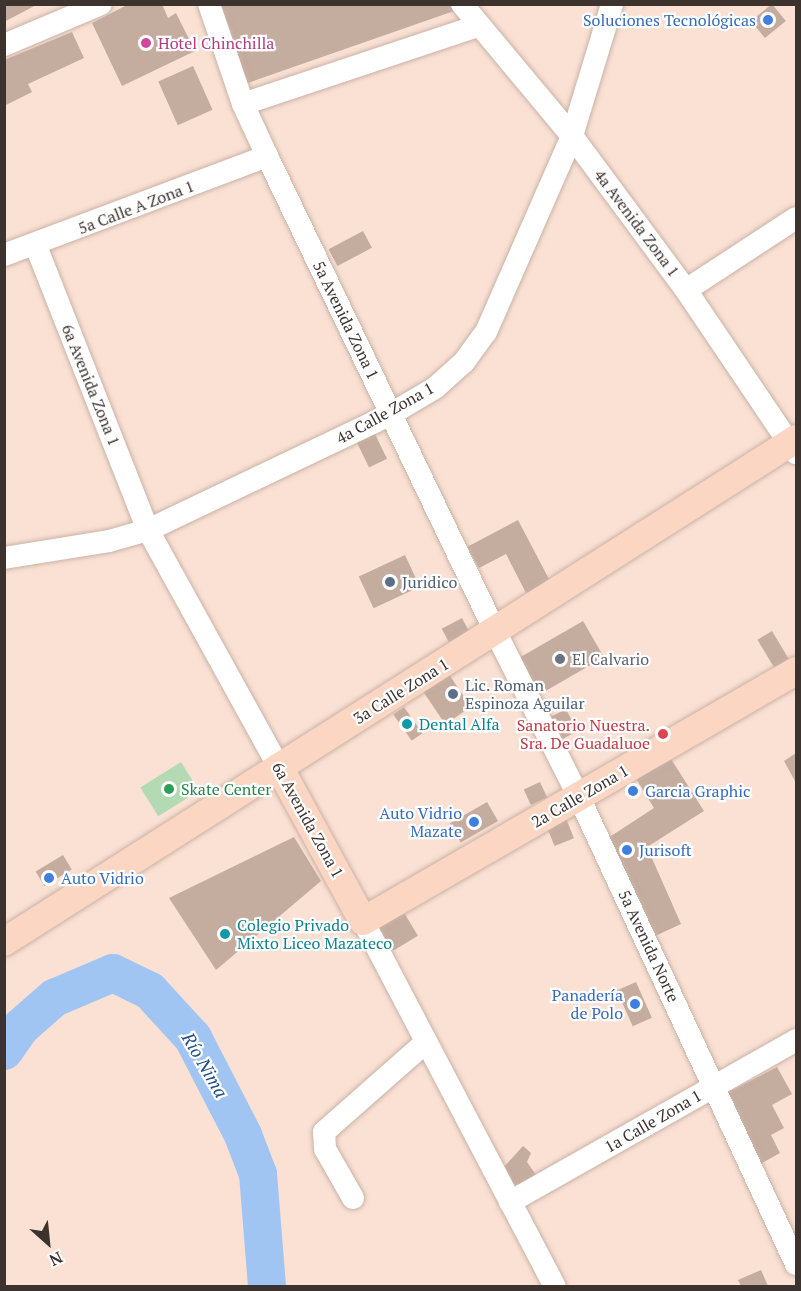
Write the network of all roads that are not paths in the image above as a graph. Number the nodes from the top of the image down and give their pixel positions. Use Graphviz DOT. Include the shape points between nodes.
graph roads {
  1 [pos="101,4"];
  2 [pos="209,4"];
  3 [pos="462,4"];
  4 [pos="612,4"];
  5 [pos="477,26"];
  6 [pos="4,45"];
  7 [pos="243,104"];
  8 [pos="572,136"];
  9 [pos="267,156"];
  10 [pos="796,218"];
  11 [pos="36,246"];
  12 [pos="4,255"];
  13 [pos="686,290"];
  14 [pos="391,414"];
  15 [pos="794,445"];
  16 [pos="148,530"];
  17 [pos="4,558"];
  18 [pos="495,631"];
  19 [pos="796,673"];
  20 [pos="279,767"];
  21 [pos="579,797"];
  22 [pos="363,921"];
  23 [pos="4,942"];
  24 [pos="796,1040"];
  25 [pos="426,1042"];
  26 [pos="714,1087"];
  27 [pos="354,1198"];
  28 [pos="510,1202"];
  29 [pos="796,1264"];
  30 [pos="555,1287"];
  1 -- 6 [label="street"];
  2 -- 7 [label="street, 5a Avenida Zona 1"];
  3 -- 5 [label="street, 4a Avenida Zona 1"];
  4 -- 8 [label="street, 4a Calle Zona 1"];
  5 -- 7 [label="street"];
  5 -- 8 [label="street, 4a Avenida Zona 1"];
  7 -- 9 [label="street, 5a Avenida Zona 1"];
  8 -- 13 [label="street, 4a Avenida Zona 1"];
  8 -- 14 [label="street, 4a Calle Zona 1" via="486,332 464,362 435,388"];
  9 -- 11 [label="street, 5a Calle A Zona 1"];
  9 -- 14 [label="street, 5a Avenida Zona 1"];
  10 -- 13 [label="street"];
  11 -- 12 [label="street, 5a Calle A Zona 1"];
  11 -- 16 [label="street, 6a Avenida Zona 1"];
  13 -- 15 [label="street, 4a Avenida Zona 1"];
  14 -- 16 [label="street, 4a Calle Zona 1"];
  14 -- 18 [label="street, 5a Avenida Zona 1"];
  15 -- 18 [label="main road, 3a Calle Zona 1"];
  16 -- 17 [label="street, 4a Calle Zona 1" via="109,541"];
  16 -- 20 [label="street, 6a Avenida Zona 1"];
  18 -- 20 [label="main road, 3a Calle Zona 1"];
  18 -- 21 [label="street, 5a Avenida Norte"];
  19 -- 21 [label="main road, 2a Calle Zona 1"];
  20 -- 22 [label="main road, 6a Avenida Zona 1"];
  20 -- 23 [label="main road, 3a Calle Zona 1"];
  21 -- 22 [label="main road, 2a Calle Zona 1"];
  21 -- 26 [label="street, 5a Avenida Norte"];
  22 -- 25 [label="street, 6a Avenida Zona 1"];
  24 -- 26 [label="street, 1a Calle Zona 1"];
  25 -- 27 [label="street" via="324,1132 325,1149"];
  25 -- 28 [label="street, 6a Avenida Zona 1"];
  26 -- 28 [label="street, 1a Calle Zona 1"];
  26 -- 29 [label="street, 5a Avenida Norte"];
  28 -- 30 [label="street, 6a Avenida Zona 1"];
}
